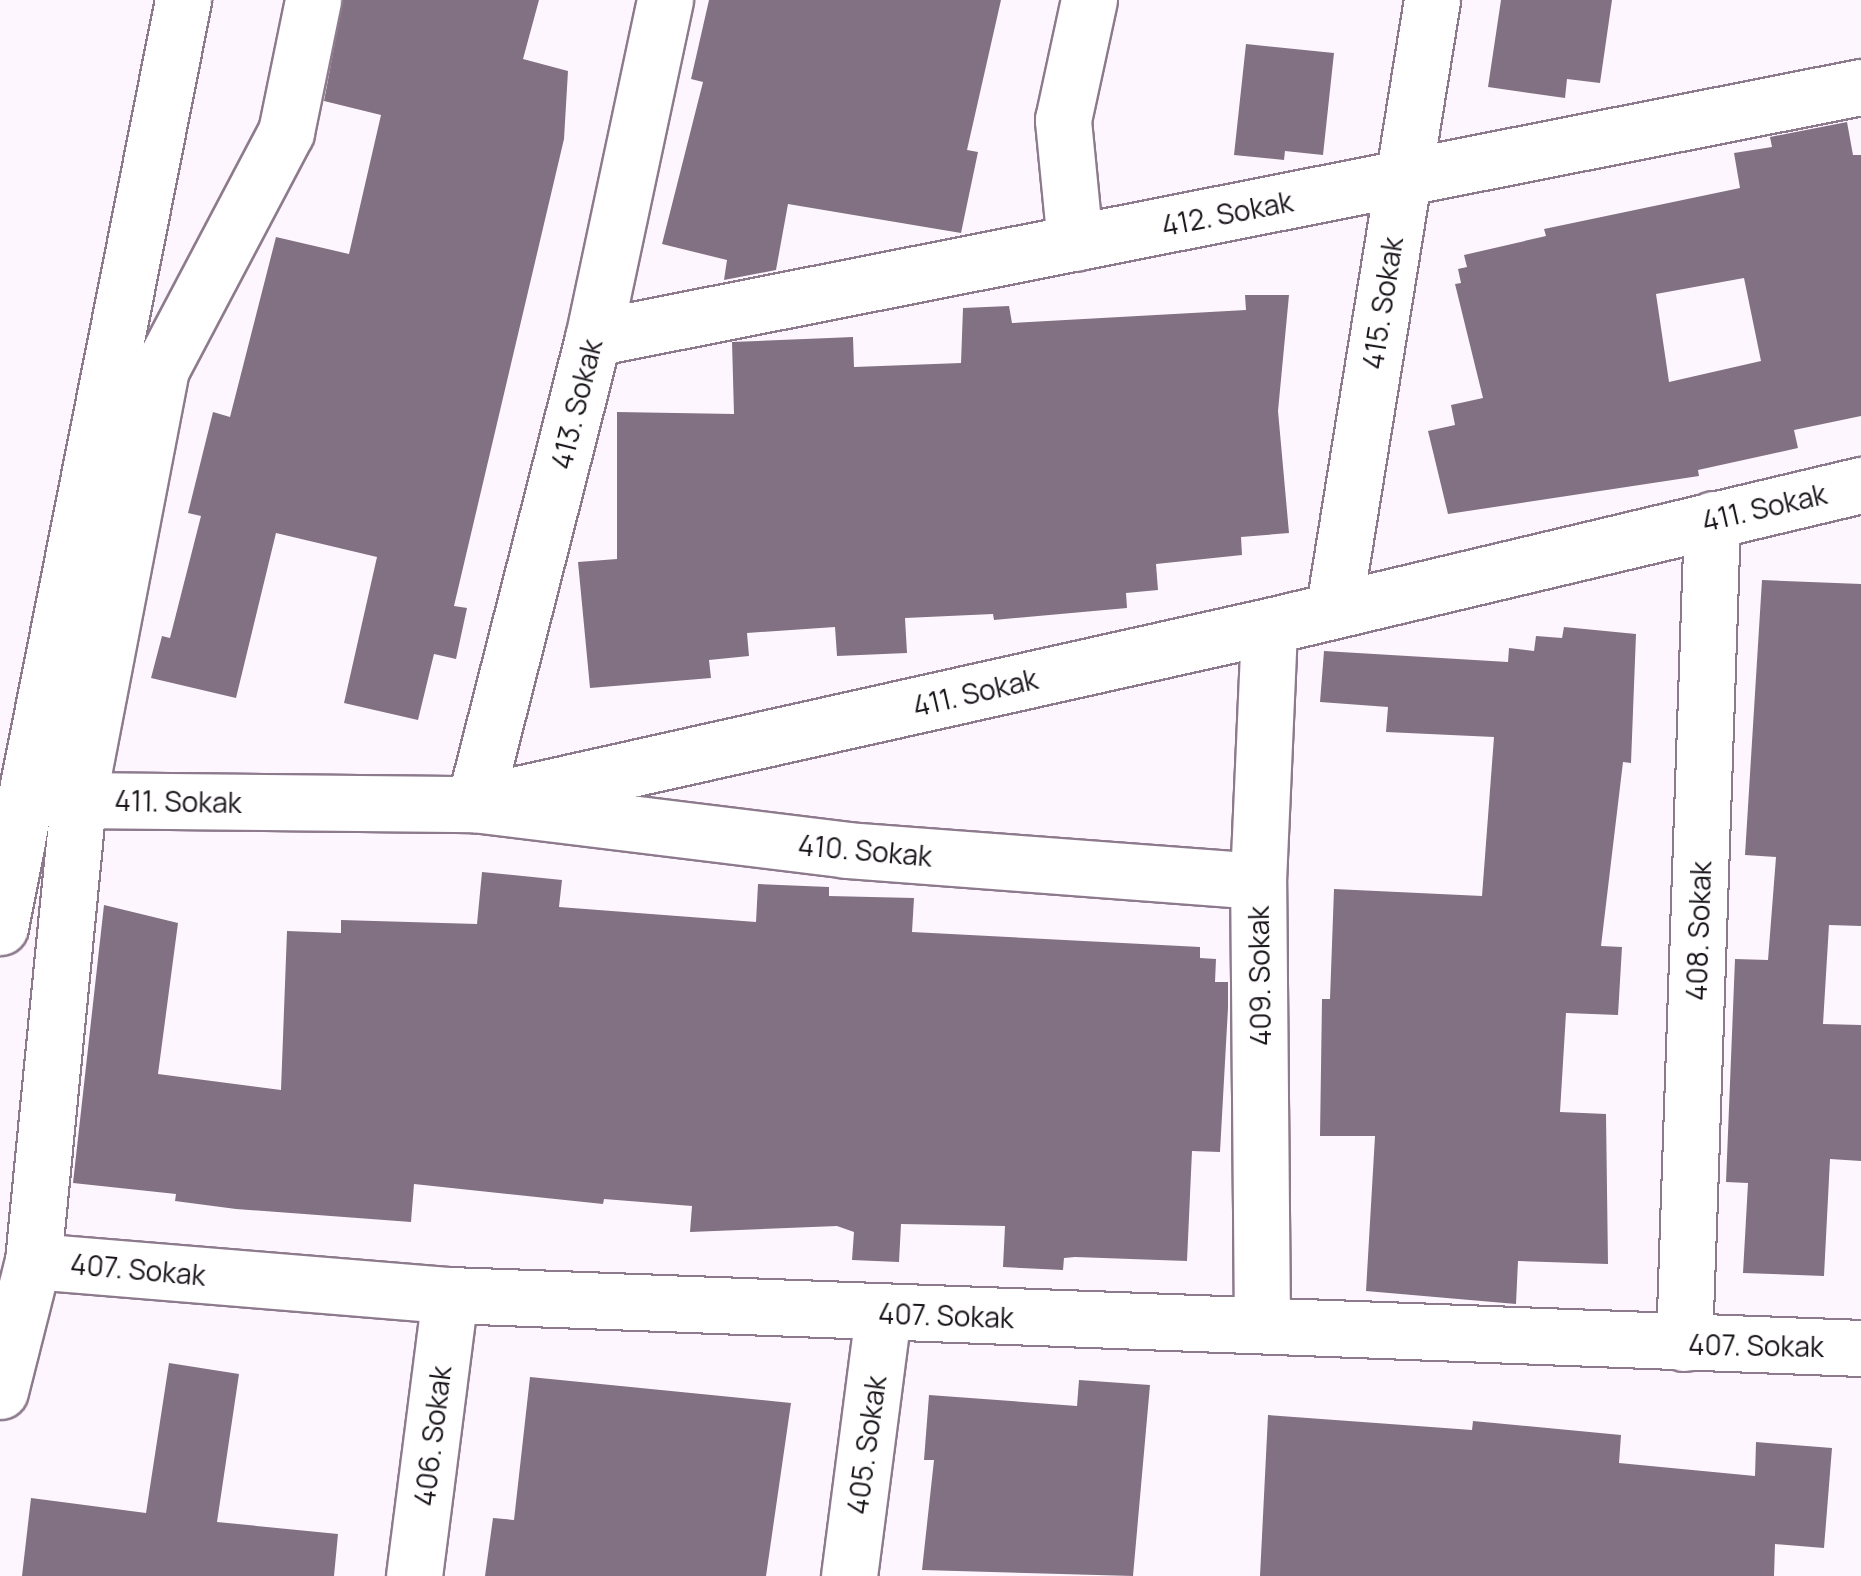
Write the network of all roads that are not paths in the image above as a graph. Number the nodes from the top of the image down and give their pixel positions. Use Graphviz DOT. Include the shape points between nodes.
graph roads {
  1 [pos="182,0"];
  2 [pos="313,0"];
  3 [pos="665,0"];
  4 [pos="1089,0"];
  5 [pos="1432,0"];
  6 [pos="1861,88"];
  7 [pos="1402,178"];
  8 [pos="1075,243"];
  9 [pos="592,338"];
  10 [pos="1861,484"];
  11 [pos="1712,519"];
  12 [pos="1334,607"];
  13 [pos="1269,626"];
  14 [pos="78,800"];
  15 [pos="474,804"];
  16 [pos="1258,880"];
  17 [pos="0,927"];
  18 [pos="33,1261"];
  19 [pos="450,1295"];
  20 [pos="884,1314"];
  21 [pos="1262,1325"];
  22 [pos="1684,1344"];
  23 [pos="1861,1348"];
  24 [pos="0,1391"];
  25 [pos="414,1576"];
  26 [pos="848,1576"];
  1 -- 17 [label="street"];
  2 -- 14 [label="street" via="286,132 161,370"];
  3 -- 9 [label="street, 413. Sokak"];
  4 -- 8 [label="street" via="1063,120"];
  5 -- 7 [label="street, 415. Sokak"];
  6 -- 7 [label="street, 412. Sokak"];
  7 -- 8 [label="street, 412. Sokak"];
  7 -- 12 [label="street, 415. Sokak"];
  8 -- 9 [label="street, 412. Sokak"];
  9 -- 15 [label="street, 413. Sokak"];
  10 -- 11 [label="street, 411. Sokak"];
  11 -- 12 [label="street, 411. Sokak"];
  11 -- 22 [label="street, 408. Sokak"];
  12 -- 13 [label="street, 411. Sokak"];
  13 -- 15 [label="street, 411. Sokak"];
  13 -- 16 [label="street, 409. Sokak"];
  14 -- 15 [label="street, 411. Sokak"];
  14 -- 18 [label="street"];
  15 -- 16 [label="street, 410. Sokak" via="846,850"];
  16 -- 21 [label="street, 409. Sokak"];
  18 -- 19 [label="street, 407. Sokak"];
  18 -- 24 [label="street"];
  19 -- 20 [label="street, 407. Sokak"];
  19 -- 25 [label="street, 406. Sokak"];
  20 -- 21 [label="street, 407. Sokak"];
  20 -- 26 [label="street, 405. Sokak"];
  21 -- 22 [label="street, 407. Sokak"];
  22 -- 23 [label="street, 407. Sokak"];
}
